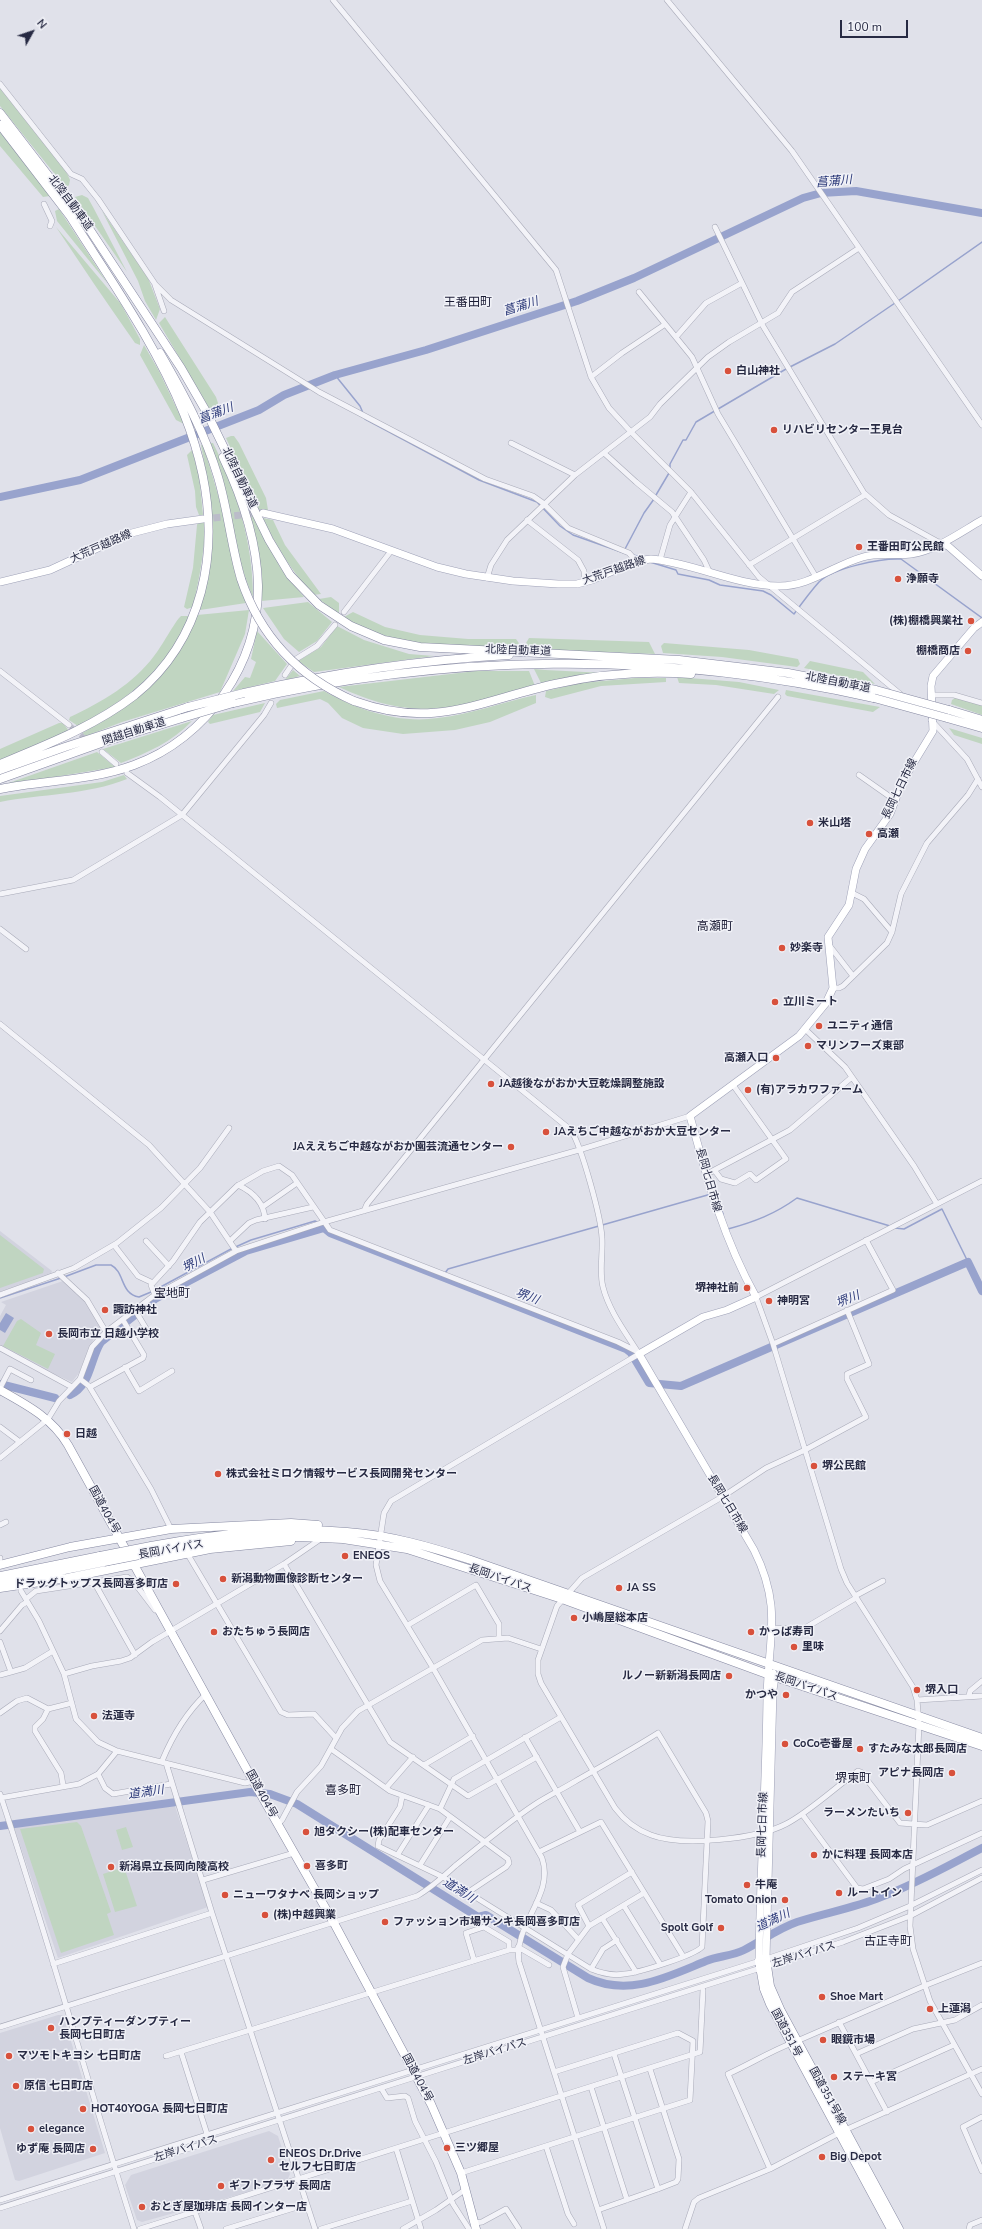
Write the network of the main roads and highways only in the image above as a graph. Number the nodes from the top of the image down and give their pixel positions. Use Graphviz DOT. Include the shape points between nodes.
graph roads {
  1 [pos="0,113"];
  2 [pos="0,125"];
  3 [pos="55,188"];
  4 [pos="70,211"];
  5 [pos="191,420"];
  6 [pos="219,441"];
  7 [pos="263,513"];
  8 [pos="203,519"];
  9 [pos="982,520"];
  10 [pos="940,543"];
  11 [pos="982,576"];
  12 [pos="0,582"];
  13 [pos="982,622"];
  14 [pos="595,655"];
  15 [pos="820,687"];
  16 [pos="875,694"];
  17 [pos="270,695"];
  18 [pos="948,714"];
  19 [pos="982,720"];
  20 [pos="982,728"];
  21 [pos="0,764"];
  22 [pos="0,770"];
  23 [pos="0,779"];
  24 [pos="0,789"];
  25 [pos="1,1387"];
  26 [pos="348,1532"];
  27 [pos="119,1538"];
  28 [pos="323,1538"];
  29 [pos="380,1540"];
  30 [pos="153,1549"];
  31 [pos="102,1559"];
  32 [pos="134,1564"];
  33 [pos="0,1565"];
  34 [pos="117,1569"];
  35 [pos="0,1576"];
  36 [pos="0,1583"];
  37 [pos="0,1588"];
  38 [pos="160,1611"];
  39 [pos="771,1672"];
  40 [pos="982,1738"];
  41 [pos="982,1746"];
  42 [pos="766,1830"];
  43 [pos="763,1964"];
  44 [pos="842,2132"];
  45 [pos="473,2227"];
  46 [pos="890,2229"];
  47 [pos="899,2229"];
  1 -- 3 [label="highway, 北陸自動車道"];
  2 -- 3 [label="highway, 北陸自動車道"];
  3 -- 4 [label="highway, 北陸自動車道"];
  4 -- 5 [label="highway" via="147,340"];
  4 -- 6 [label="highway, 北陸自動車道" via="113,262"];
  5 -- 15 [label="highway, 北陸自動車道, bridge" via="207,445 223,496 241,579 260,621 284,652 319,683 354,700 398,712 447,712 473,708 534,689 575,680 656,672"];
  5 -- 21 [label="highway" via="205,488 208,551 199,600 186,632 158,673 122,704 73,732"];
  6 -- 14 [label="highway, 北陸自動車道" via="284,565 311,598 351,626 384,640 420,647"];
  6 -- 24 [label="highway" via="250,532 258,585 249,640 219,703 203,722 186,736 136,764 104,774"];
  7 -- 10 [label="main road, 大荒戸越路線" via="322,526 437,567 487,578 558,584 585,582 647,559 660,560 740,581 791,585 863,557 879,554 912,554"];
  8 -- 12 [label="main road, 大荒戸越路線" via="167,524 128,534 50,570"];
  9 -- 10 [label="main road, 大荒戸越路線"];
  10 -- 11 [label="main road" via="948,546"];
  13 -- 39 [label="main road, 長岡七日市線" via="937,670 932,681 933,731 909,770 890,814 870,840 858,865 849,905 831,930 828,943 833,988 826,1003 799,1036 690,1116 721,1222 756,1297 728,1310 703,1317 639,1354 760,1563 771,1601"];
  14 -- 16 [label="highway, 北陸自動車道" via="755,668 822,679"];
  14 -- 17 [label="highway, 北陸自動車道" via="508,655 440,660 306,680"];
  15 -- 16 [label="highway, 北陸自動車道"];
  15 -- 17 [label="highway, 北陸自動車道" via="716,671 636,664 548,662 440,668"];
  16 -- 18 [label="highway, 北陸自動車道, bridge"];
  17 -- 22 [label="highway, 関越自動車道, bridge" via="244,693 188,707"];
  17 -- 23 [label="highway, 関越自動車道, bridge" via="233,703 104,742"];
  18 -- 19 [label="highway, 北陸自動車道"];
  18 -- 20 [label="highway, 北陸自動車道"];
  25 -- 27 [label="highway, 国道404号" via="48,1420 65,1440"];
  26 -- 27 [label="highway" via="290,1523 171,1529"];
  26 -- 29 [label="highway, 長岡バイパス"];
  26 -- 30 [label="highway, 長岡バイパス" via="255,1531 214,1535"];
  27 -- 32 [label="highway, 国道404号"];
  27 -- 33 [label="highway" via="70,1547"];
  28 -- 29 [label="highway, 長岡バイパス"];
  28 -- 30 [label="highway, 長岡バイパス" via="251,1538"];
  28 -- 32 [label="highway" via="187,1553"];
  29 -- 39 [label="highway, 長岡バイパス" via="406,1541 446,1552"];
  30 -- 31 [label="highway, 長岡バイパス, bridge"];
  31 -- 35 [label="highway, 長岡バイパス"];
  31 -- 36 [label="highway, 長岡バイパス"];
  32 -- 34 [label="highway"];
  32 -- 38 [label="highway, 国道404号"];
  34 -- 37 [label="highway"];
  34 -- 38 [label="highway" via="133,1572"];
  38 -- 45 [label="highway, 国道404号" via="372,1992 445,2134 466,2189"];
  39 -- 40 [label="highway, 長岡バイパス" via="919,1715"];
  39 -- 41 [label="highway, 長岡バイパス"];
  39 -- 42 [label="main road, 長岡七日市線" via="773,1690"];
  42 -- 43 [label="main road, 長岡七日市線" via="767,1926"];
  42 -- 43 [label="main road, 長岡七日市線" via="759,1930 759,1949"];
  43 -- 44 [label="highway, 国道351号" via="767,1996"];
  44 -- 46 [label="highway, 国道351号"];
  44 -- 47 [label="highway, 国道351号線"];
}
